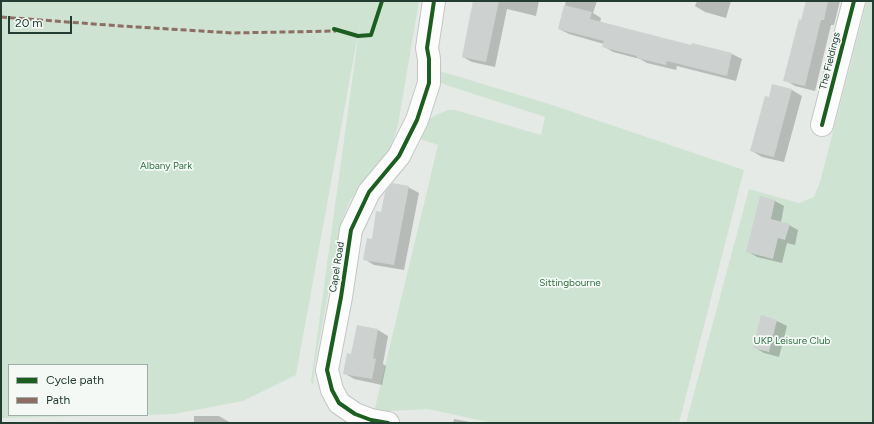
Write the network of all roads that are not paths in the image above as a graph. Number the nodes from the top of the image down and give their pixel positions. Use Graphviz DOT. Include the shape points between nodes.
graph roads {
  1 [pos="434,1"];
  2 [pos="854,1"];
  3 [pos="822,125"];
  4 [pos="388,423"];
  1 -- 4 [label="street, Capel Road" via="427,48 429,83 417,120 399,156 369,192 351,230 327,370 332,390 339,403 355,414"];
  2 -- 3 [label="street, The Fieldings"];
}
